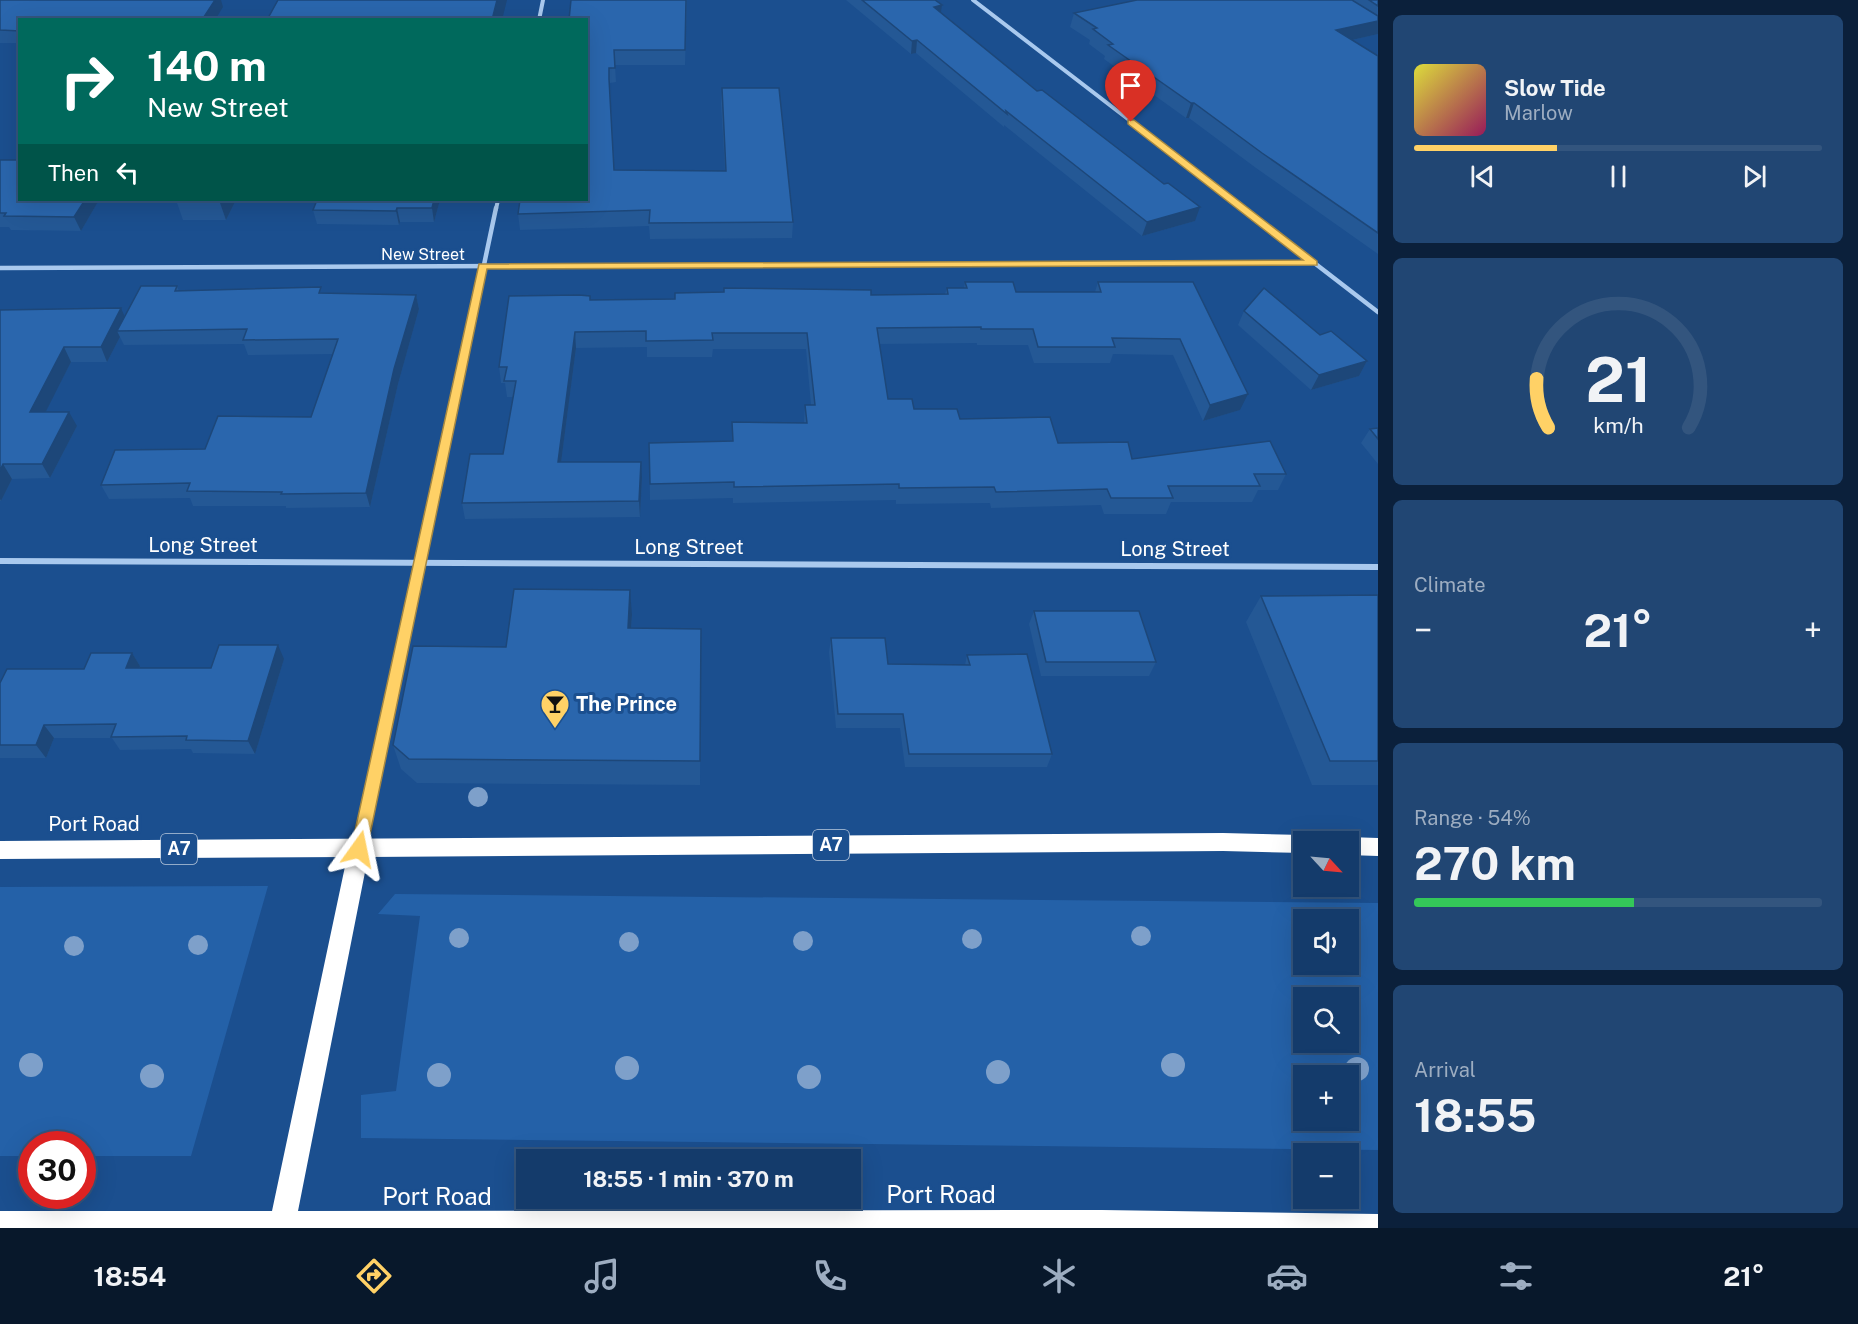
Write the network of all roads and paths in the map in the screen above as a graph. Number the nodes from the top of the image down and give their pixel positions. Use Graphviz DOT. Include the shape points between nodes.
graph roads {
  1 [pos="543,0"];
  2 [pos="974,0"];
  3 [pos="539,18"];
  4 [pos="498,201"];
  5 [pos="1313,263"];
  6 [pos="483,266"];
  7 [pos="0,268"];
  8 [pos="1378,312"];
  9 [pos="0,561"];
  10 [pos="420,562"];
  11 [pos="1378,567"];
  12 [pos="1293,844"];
  13 [pos="1359,846"];
  14 [pos="1378,847"];
  15 [pos="359,849"];
  16 [pos="0,850"];
  17 [pos="0,1224"];
  18 [pos="282,1225"];
  19 [pos="491,1227"];
  20 [pos="1378,1227"];
  1 -- 3 [label="street"];
  2 -- 5 [label="street"];
  4 -- 6 [label="street"];
  5 -- 6 [label="street, New Street"];
  5 -- 8 [label="street"];
  6 -- 7 [label="street, New Street"];
  6 -- 10 [label="street"];
  9 -- 10 [label="street, Long Street"];
  10 -- 11 [label="street, Long Street"];
  10 -- 15 [label="street"];
  12 -- 15 [label="highway, Port Road / A7"];
  13 -- 14 [label="highway"];
  15 -- 16 [label="highway, Port Road / A7"];
  15 -- 18 [label="highway"];
  17 -- 18 [label="highway, Port Road"];
  18 -- 19 [label="highway, Port Road"];
  19 -- 20 [label="highway, Port Road" via="1102,1223"];
}
